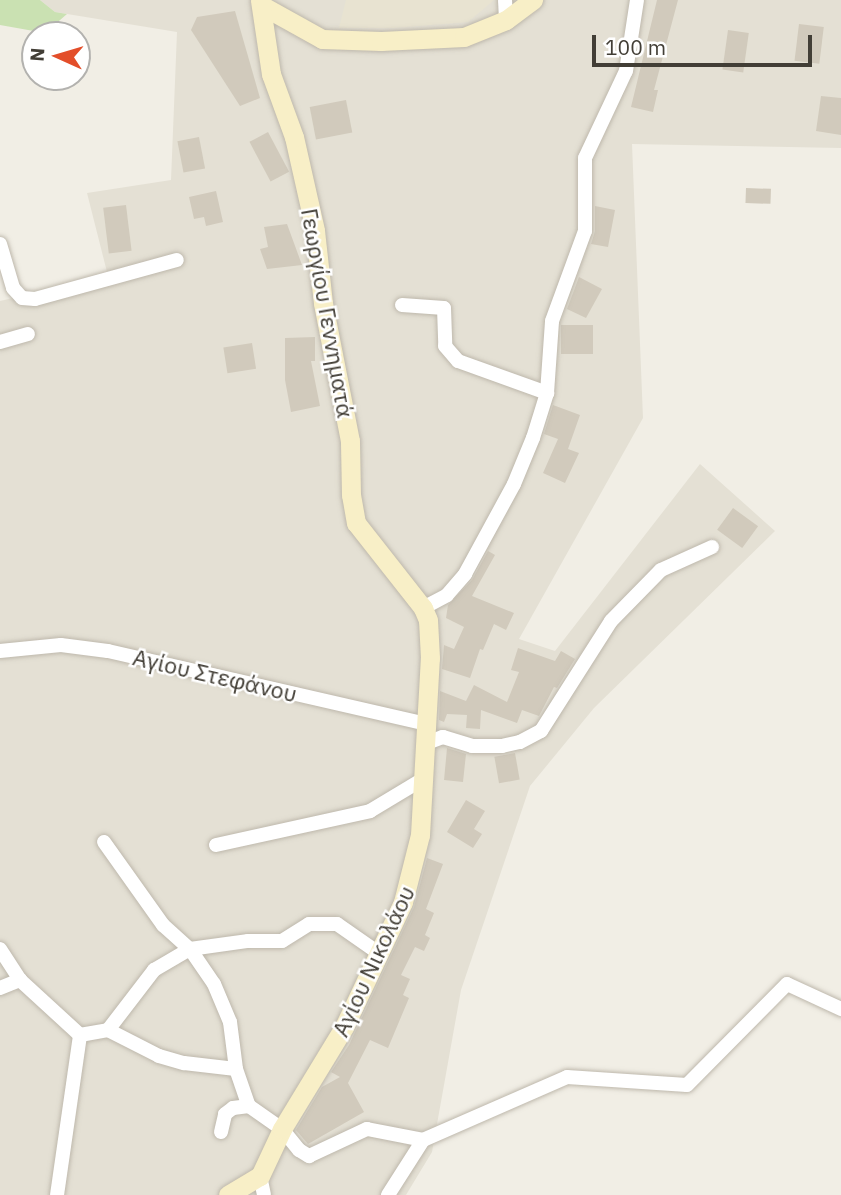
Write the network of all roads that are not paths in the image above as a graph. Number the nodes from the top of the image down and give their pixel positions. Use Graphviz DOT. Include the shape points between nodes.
graph roads {
  1 [pos="533,0"];
  2 [pos="637,0"];
  3 [pos="260,2"];
  4 [pos="505,10"];
  5 [pos="0,244"];
  6 [pos="177,260"];
  7 [pos="402,305"];
  8 [pos="28,334"];
  9 [pos="0,342"];
  10 [pos="547,393"];
  11 [pos="712,547"];
  12 [pos="423,608"];
  13 [pos="0,651"];
  14 [pos="428,734"];
  15 [pos="425,778"];
  16 [pos="104,842"];
  17 [pos="216,845"];
  18 [pos="0,949"];
  19 [pos="190,949"];
  20 [pos="380,954"];
  21 [pos="20,980"];
  22 [pos="0,988"];
  23 [pos="841,1009"];
  24 [pos="108,1030"];
  25 [pos="80,1035"];
  26 [pos="236,1069"];
  27 [pos="249,1106"];
  28 [pos="282,1129"];
  29 [pos="221,1132"];
  30 [pos="423,1140"];
  31 [pos="262,1185"];
  32 [pos="230,1194"];
  33 [pos="57,1195"];
  34 [pos="388,1195"];
  1 -- 4 [label="street"];
  2 -- 10 [label="street" via="626,71 584,158 585,231 552,321"];
  3 -- 4 [label="street" via="304,32 342,40 457,38"];
  3 -- 12 [label="street, Γεωργίου Γεννηματά" via="271,74 294,137 315,230 323,303 350,440 356,523"];
  5 -- 6 [label="street" via="13,288 22,298 35,299"];
  7 -- 10 [label="street" via="444,308 445,346 458,361"];
  8 -- 9 [label="street"];
  10 -- 12 [label="street" via="514,484 465,574 447,595"];
  11 -- 14 [label="street, Αγίου Στεφάνου" via="661,570 611,621 541,731 502,746 472,746"];
  12 -- 14 [label="street, Αγίου Νικολάου" via="430,638"];
  13 -- 14 [label="street, Αγίου Στεφάνου" via="61,645 108,650"];
  14 -- 15 [label="street, Αγίου Νικολάου"];
  15 -- 17 [label="street" via="370,811"];
  15 -- 20 [label="street, Αγίου Νικολάου" via="414,866"];
  16 -- 19 [label="street" via="163,925"];
  18 -- 21 [label="street"];
  19 -- 20 [label="street" via="248,941 282,942 309,924 337,924"];
  19 -- 24 [label="street" via="154,970"];
  19 -- 26 [label="street" via="214,984 230,1022"];
  20 -- 28 [label="street, Αγίου Νικολάου" via="344,1027"];
  21 -- 22 [label="street"];
  21 -- 25 [label="street"];
  23 -- 30 [label="street" via="787,984 687,1085 567,1077"];
  24 -- 25 [label="street"];
  24 -- 26 [label="street" via="159,1056"];
  25 -- 33 [label="street"];
  26 -- 27 [label="street"];
  27 -- 28 [label="street"];
  27 -- 29 [label="street" via="225,1114"];
  28 -- 30 [label="street" via="309,1156 367,1129"];
  28 -- 31 [label="street, Αγίου Νικολάου"];
  30 -- 34 [label="street"];
  31 -- 32 [label="street, Αγίου Νικολάου"];
}
